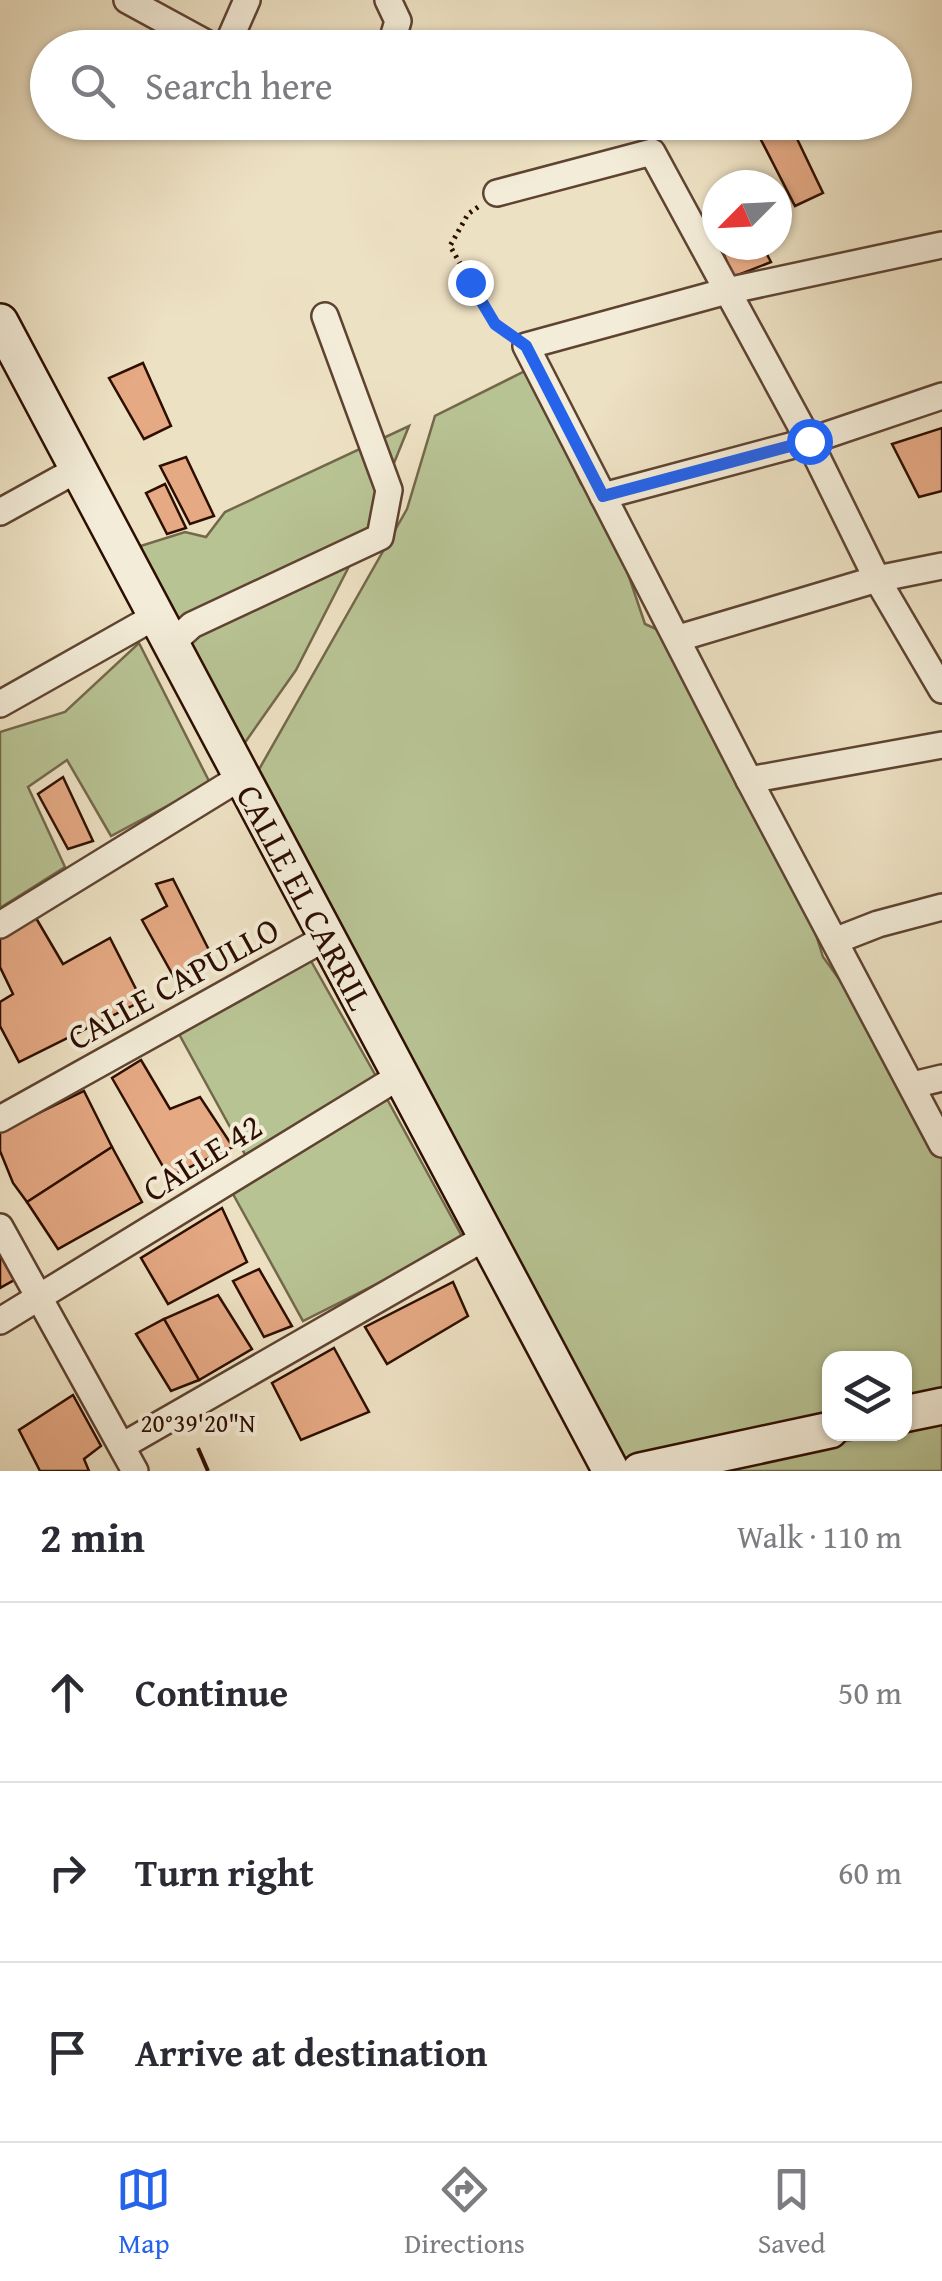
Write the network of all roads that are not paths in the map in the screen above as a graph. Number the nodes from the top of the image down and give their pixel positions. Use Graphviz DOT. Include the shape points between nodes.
graph roads {
  1 [pos="127,0"];
  2 [pos="247,0"];
  3 [pos="388,0"];
  4 [pos="182,30"];
  5 [pos="234,30"];
  6 [pos="395,30"];
  7 [pos="497,193"];
  8 [pos="942,245"];
  9 [pos="727,291"];
  10 [pos="324,316"];
  11 [pos="0,322"];
  12 [pos="11,362"];
  13 [pos="942,396"];
  14 [pos="809,441"];
  15 [pos="78,469"];
  16 [pos="603,496"];
  17 [pos="0,512"];
  18 [pos="942,566"];
  19 [pos="878,579"];
  20 [pos="164,630"];
  21 [pos="679,638"];
  22 [pos="942,690"];
  23 [pos="0,704"];
  24 [pos="942,745"];
  25 [pos="242,777"];
  26 [pos="749,780"];
  27 [pos="942,907"];
  28 [pos="0,925"];
  29 [pos="327,937"];
  30 [pos="836,940"];
  31 [pos="400,1076"];
  32 [pos="942,1078"];
  33 [pos="913,1085"];
  34 [pos="0,1119"];
  35 [pos="942,1144"];
  36 [pos="0,1227"];
  37 [pos="486,1236"];
  38 [pos="40,1299"];
  39 [pos="0,1321"];
  40 [pos="942,1406"];
  41 [pos="912,1412"];
  42 [pos="822,1432"];
  43 [pos="122,1446"];
  44 [pos="135,1471"];
  45 [pos="610,1471"];
  46 [pos="640,1471"];
  1 -- 4 [label="street"];
  2 -- 5 [label="street"];
  3 -- 6 [label="street"];
  7 -- 9 [label="street" via="652,152"];
  8 -- 9 [label="street"];
  9 -- 14 [label="street"];
  9 -- 16 [label="street" via="526,346"];
  10 -- 20 [label="street" via="389,490 380,537 192,625"];
  11 -- 12 [label="main road, CALLE EL CARRIL"];
  12 -- 15 [label="main road, CALLE EL CARRIL"];
  13 -- 14 [label="street"];
  14 -- 16 [label="street"];
  14 -- 19 [label="street"];
  15 -- 17 [label="street"];
  15 -- 20 [label="main road, CALLE EL CARRIL"];
  16 -- 21 [label="street"];
  18 -- 19 [label="street"];
  19 -- 21 [label="street"];
  19 -- 22 [label="street"];
  20 -- 23 [label="street"];
  20 -- 25 [label="main road, CALLE EL CARRIL"];
  21 -- 26 [label="street"];
  24 -- 26 [label="street"];
  25 -- 28 [label="street"];
  25 -- 29 [label="main road, CALLE EL CARRIL"];
  26 -- 30 [label="street"];
  27 -- 30 [label="street"];
  29 -- 31 [label="main road, CALLE EL CARRIL"];
  29 -- 34 [label="street, CALLE CAPULLO"];
  30 -- 33 [label="street"];
  31 -- 37 [label="main road, CALLE EL CARRIL"];
  31 -- 38 [label="street, CALLE 42"];
  32 -- 33 [label="street"];
  33 -- 35 [label="street"];
  36 -- 38 [label="street"];
  37 -- 43 [label="street"];
  37 -- 45 [label="main road, CALLE EL CARRIL"];
  38 -- 39 [label="street, CALLE 42"];
  38 -- 43 [label="street"];
  40 -- 41 [label="main road"];
  42 -- 46 [label="main road"];
  43 -- 44 [label="street"];
}
